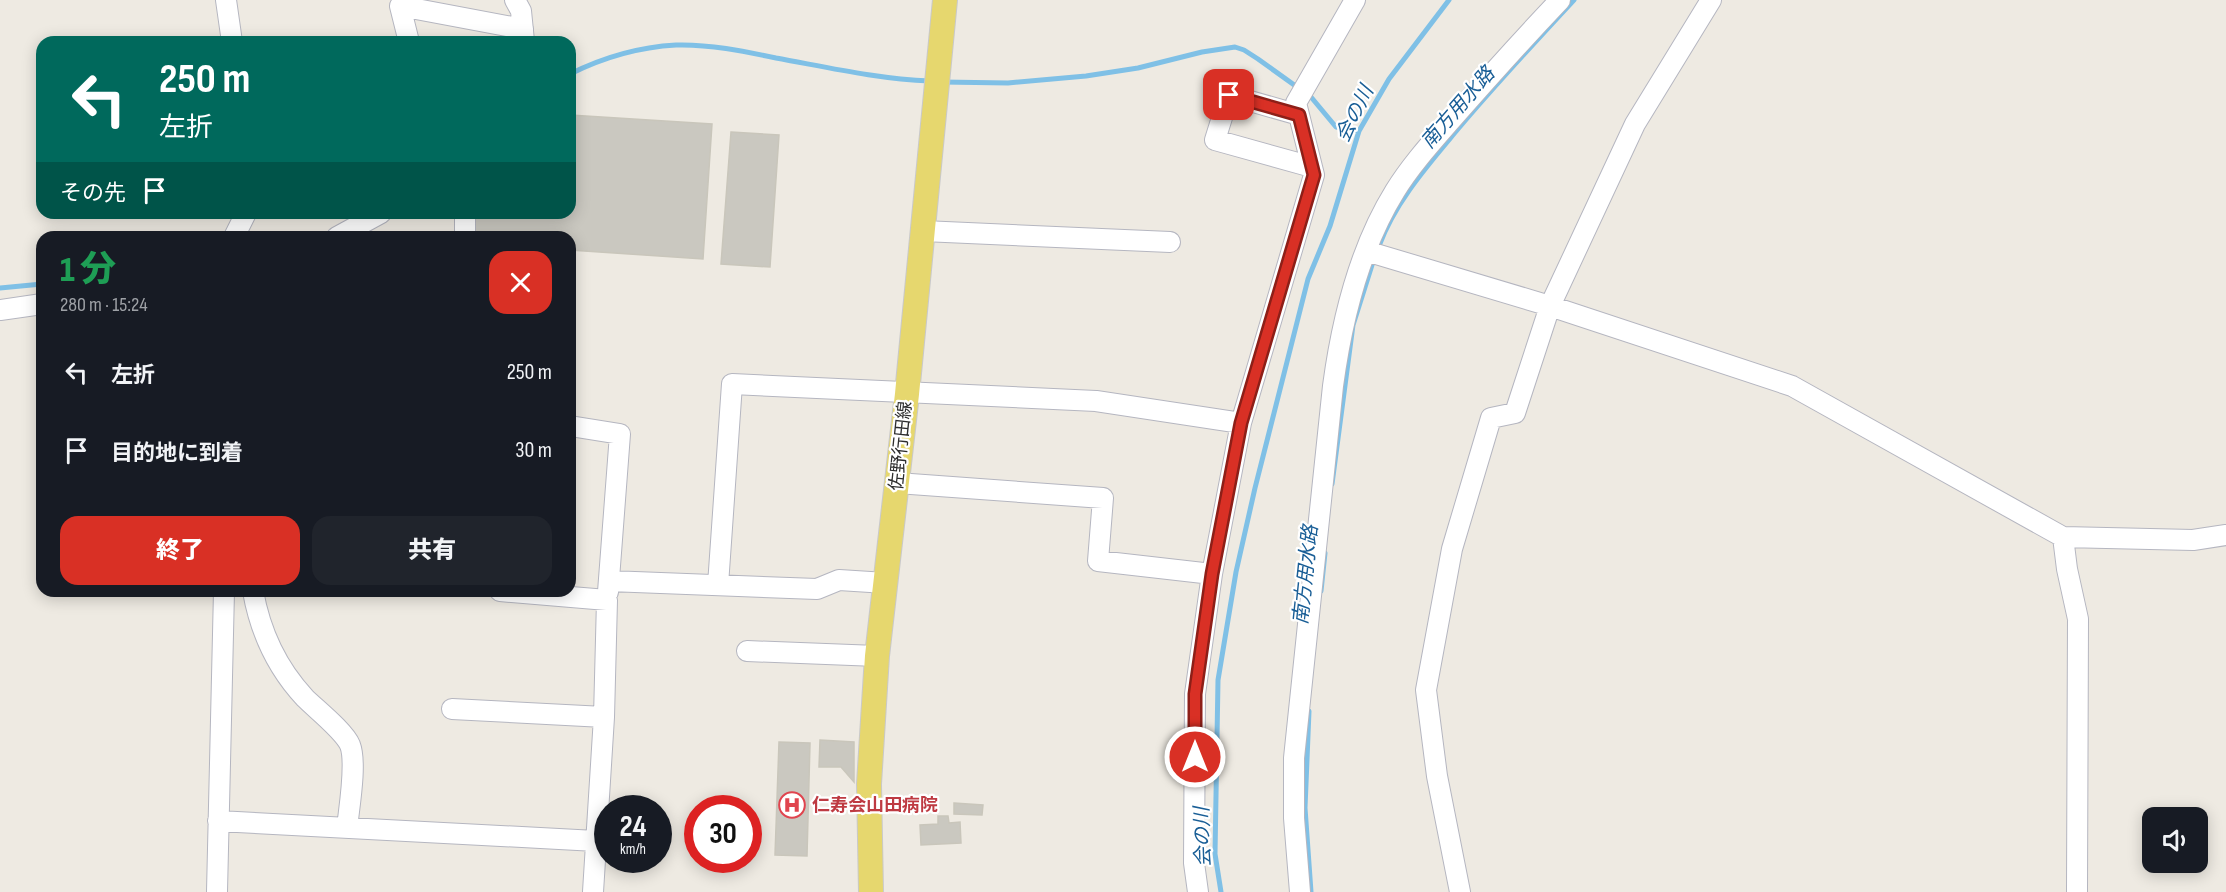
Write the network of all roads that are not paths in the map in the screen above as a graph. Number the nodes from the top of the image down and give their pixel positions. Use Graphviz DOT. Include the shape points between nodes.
graph roads {
  1 [pos="226,0"];
  2 [pos="516,0"];
  3 [pos="945,0"];
  4 [pos="1354,0"];
  5 [pos="1560,0"];
  6 [pos="1711,0"];
  7 [pos="231,36"];
  8 [pos="408,36"];
  9 [pos="523,36"];
  10 [pos="1299,115"];
  11 [pos="1312,167"];
  12 [pos="370,219"];
  13 [pos="348,231"];
  14 [pos="923,231"];
  15 [pos="1170,242"];
  16 [pos="1366,251"];
  17 [pos="36,305"];
  18 [pos="1550,306"];
  19 [pos="0,310"];
  20 [pos="907,394"];
  21 [pos="1241,423"];
  22 [pos="576,427"];
  23 [pos="897,483"];
  24 [pos="2226,535"];
  25 [pos="2063,537"];
  26 [pos="1212,574"];
  27 [pos="886,583"];
  28 [pos="718,585"];
  29 [pos="576,591"];
  30 [pos="608,591"];
  31 [pos="224,597"];
  32 [pos="255,597"];
  33 [pos="747,651"];
  34 [pos="878,656"];
  35 [pos="452,709"];
  36 [pos="604,717"];
  37 [pos="599,795"];
  38 [pos="218,821"];
  39 [pos="347,828"];
  40 [pos="594,842"];
  41 [pos="594,873"];
  42 [pos="217,892"];
  43 [pos="593,892"];
  44 [pos="871,892"];
  45 [pos="1198,892"];
  46 [pos="1300,892"];
  47 [pos="1460,892"];
  48 [pos="1470,892"];
  49 [pos="2077,892"];
  1 -- 7 [label="street"];
  2 -- 9 [label="street"];
  3 -- 14 [label="main road, 佐野行田線"];
  4 -- 10 [label="street" via="1296,103"];
  5 -- 16 [label="street" via="1420,156 1396,189"];
  6 -- 18 [label="street" via="1635,124"];
  8 -- 9 [label="street" via="400,6"];
  10 -- 11 [label="street"];
  10 -- 11 [label="street" via="1229,95 1215,140"];
  11 -- 21 [label="street" via="1314,175"];
  12 -- 13 [label="street"];
  14 -- 15 [label="street"];
  14 -- 20 [label="main road, 佐野行田線"];
  16 -- 18 [label="street"];
  16 -- 46 [label="street" via="1349,302 1335,365 1295,746 1294,819"];
  17 -- 19 [label="street"];
  18 -- 25 [label="street" via="1792,386"];
  18 -- 47 [label="street" via="1515,413 1491,418 1452,549 1426,690 1437,776"];
  20 -- 21 [label="street" via="1096,401"];
  20 -- 23 [label="main road, 佐野行田線"];
  20 -- 28 [label="street" via="732,384"];
  21 -- 26 [label="street"];
  22 -- 30 [label="street" via="620,434"];
  23 -- 26 [label="street" via="1103,498 1098,561"];
  23 -- 27 [label="main road, 佐野行田線"];
  24 -- 25 [label="street" via="2193,540"];
  25 -- 49 [label="street" via="2078,619"];
  26 -- 45 [label="street" via="1195,694 1194,863"];
  27 -- 28 [label="street" via="839,580 817,589"];
  27 -- 34 [label="main road, 佐野行田線"];
  28 -- 30 [label="street"];
  29 -- 30 [label="street"];
  30 -- 36 [label="street"];
  31 -- 38 [label="street"];
  32 -- 39 [label="street" via="258,618 276,658 303,696 350,745 353,780"];
  33 -- 34 [label="street"];
  34 -- 44 [label="main road, 佐野行田線" via="869,784"];
  35 -- 36 [label="street"];
  36 -- 37 [label="street"];
  38 -- 39 [label="street"];
  38 -- 42 [label="street"];
  39 -- 40 [label="street"];
  41 -- 43 [label="street"];
  47 -- 48 [label="street"];
}
